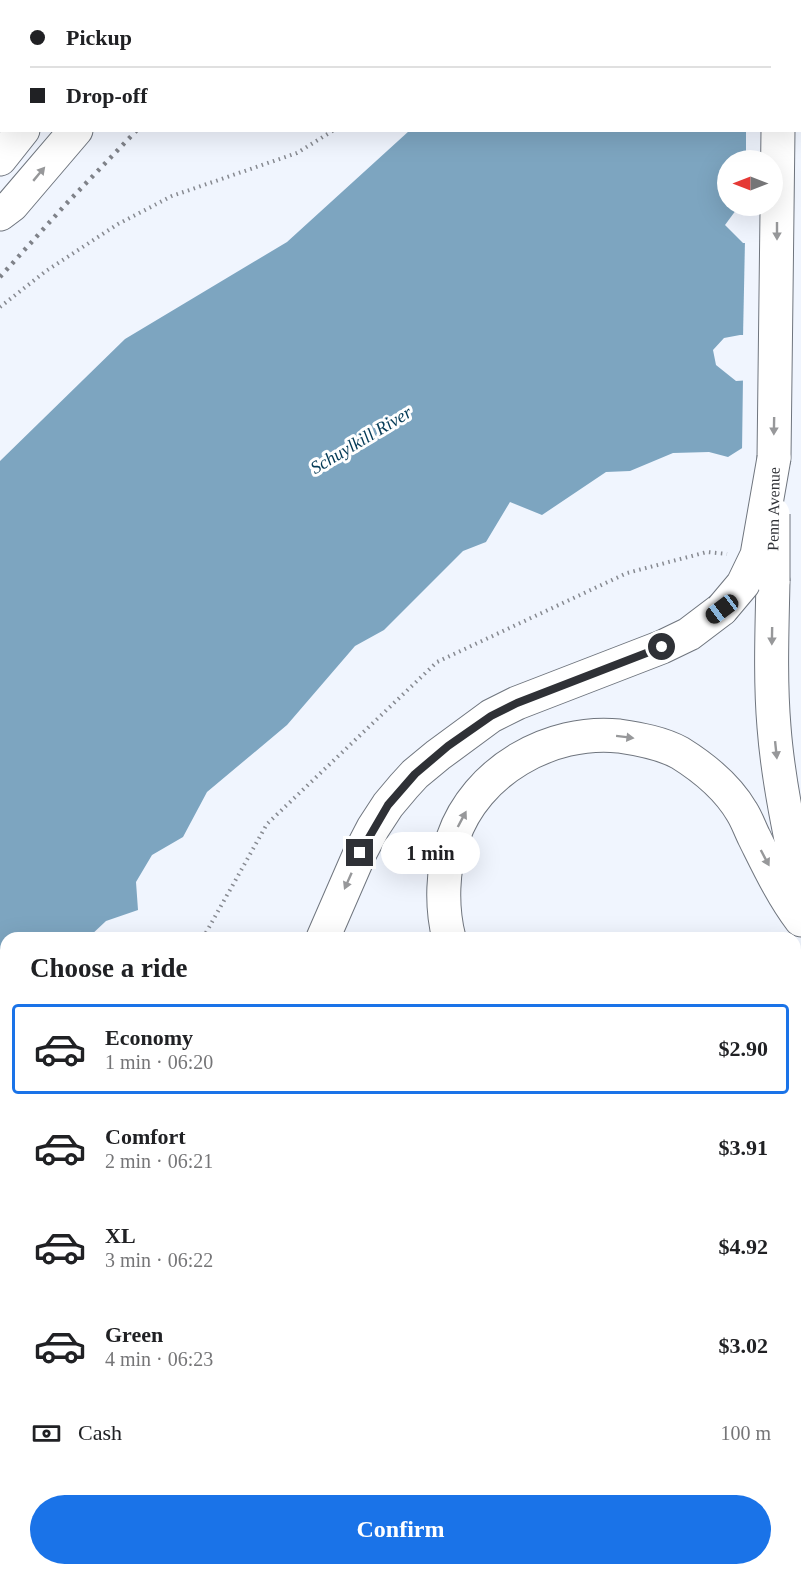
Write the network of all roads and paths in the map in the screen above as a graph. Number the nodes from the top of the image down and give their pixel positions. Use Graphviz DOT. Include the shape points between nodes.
graph roads {
  1 [pos="21,132"];
  2 [pos="74,132"];
  3 [pos="331,132"];
  4 [pos="778,132"];
  5 [pos="0,159"];
  6 [pos="0,214"];
  7 [pos="0,307"];
  8 [pos="774,458"];
  9 [pos="731,554"];
  10 [pos="801,885"];
  11 [pos="801,920"];
  12 [pos="206,932"];
  13 [pos="326,932"];
  14 [pos="448,932"];
  1 -- 5 [label="main road"];
  6 -- 2 [label="main road, one-way"];
  3 -- 7 [label="path" via="297,153 172,196 118,224"];
  4 -- 8 [label="main road, Penn Avenue, one-way"];
  8 -- 10 [label="main road, Penn Avenue, one-way, bridge" via="771,692 784,807"];
  8 -- 13 [label="main road, one-way, bridge" via="756,555 742,584 722,609 689,634 662,647 491,716 438,755 388,805 360,853"];
  9 -- 12 [label="path" via="707,552 627,573 437,662 267,824"];
  14 -- 11 [label="main road, one-way" via="444,895 447,864 452,839 473,801 494,778 527,754 563,740 601,735 659,745 678,752 708,773 743,813"];
}
